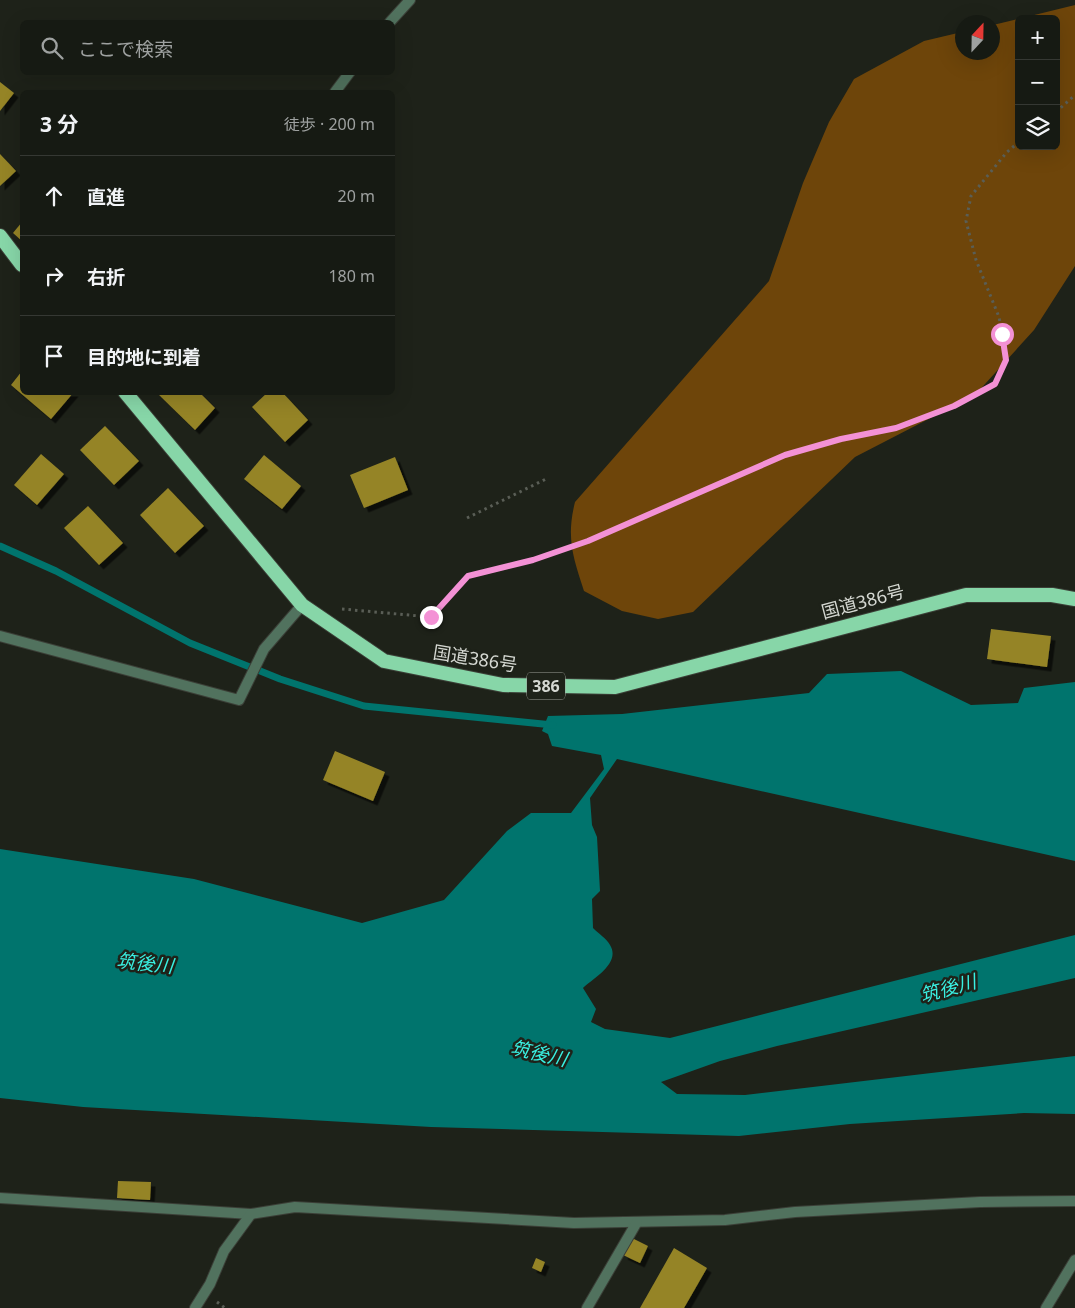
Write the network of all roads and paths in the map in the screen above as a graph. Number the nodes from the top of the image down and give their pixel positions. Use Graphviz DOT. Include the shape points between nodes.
graph roads {
  1 [pos="410,0"];
  2 [pos="392,20"];
  3 [pos="348,75"];
  4 [pos="336,90"];
  5 [pos="1075,96"];
  6 [pos="1060,109"];
  7 [pos="1015,146"];
  8 [pos="0,236"];
  9 [pos="20,262"];
  10 [pos="127,395"];
  11 [pos="548,478"];
  12 [pos="467,518"];
  13 [pos="1075,599"];
  14 [pos="302,605"];
  15 [pos="337,608"];
  16 [pos="0,636"];
  17 [pos="0,1198"];
  18 [pos="1075,1201"];
  19 [pos="251,1214"];
  20 [pos="637,1222"];
  21 [pos="1075,1260"];
  22 [pos="195,1308"];
  23 [pos="587,1308"];
  24 [pos="1046,1308"];
  1 -- 2 [label="street"];
  3 -- 4 [label="street"];
  5 -- 6 [label="path"];
  7 -- 15 [label="path" via="971,196 966,221 1002,334 1006,360 995,384 954,406 896,428 785,455 588,541 533,560 468,576 431,617"];
  8 -- 9 [label="highway"];
  10 -- 14 [label="highway, 国道386号 / 386"];
  11 -- 12 [label="path"];
  13 -- 14 [label="highway, 国道386号 / 386" via="1052,595 966,595 615,686 503,685 384,661"];
  14 -- 16 [label="street" via="264,649 239,700"];
  17 -- 19 [label="street"];
  18 -- 20 [label="street" via="980,1202 795,1212 726,1220"];
  19 -- 20 [label="street" via="295,1207 574,1223"];
  19 -- 22 [label="street" via="224,1251"];
  20 -- 23 [label="street"];
  21 -- 24 [label="street"];
}
